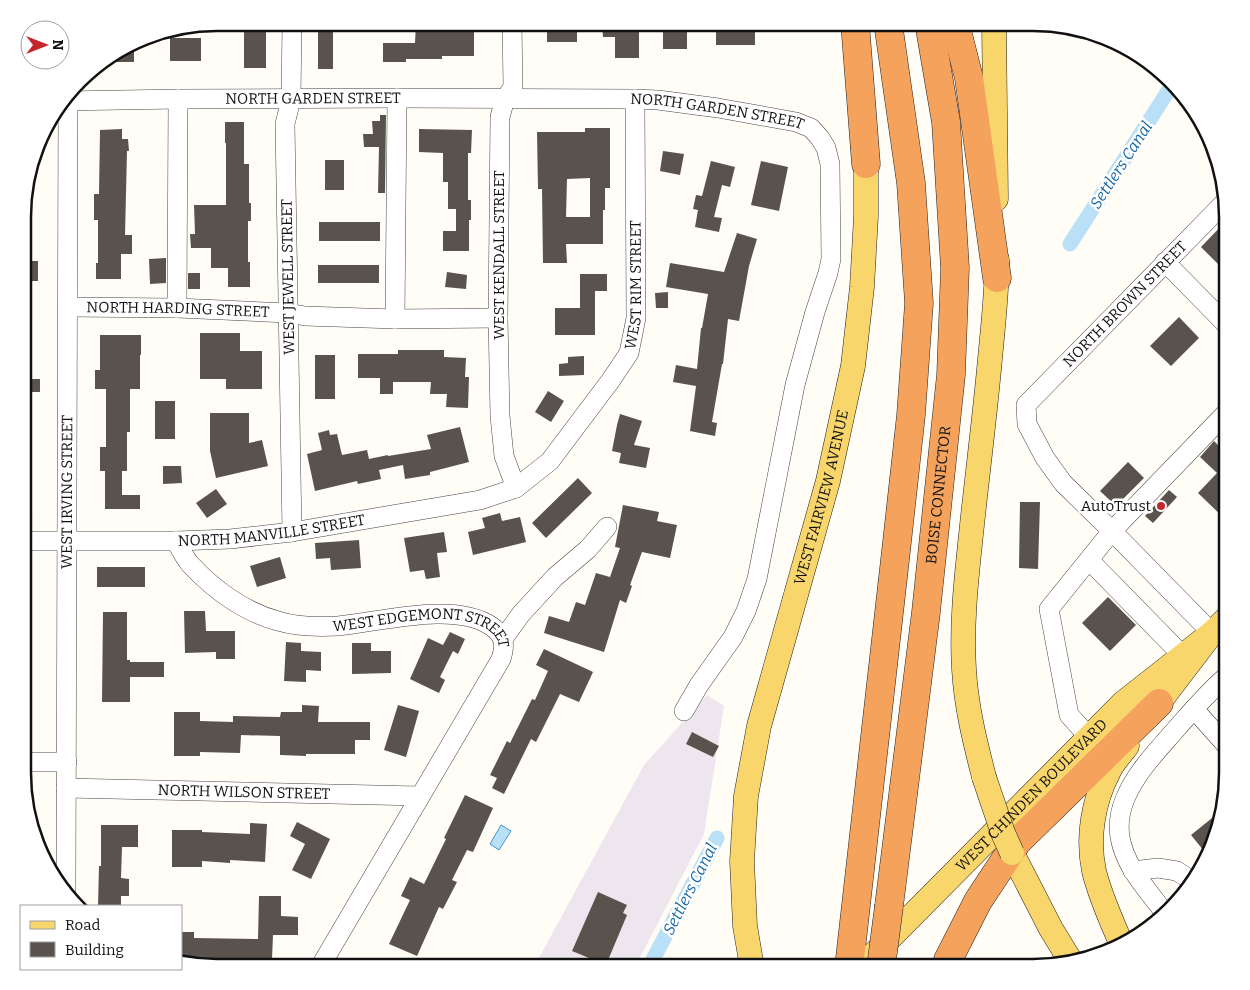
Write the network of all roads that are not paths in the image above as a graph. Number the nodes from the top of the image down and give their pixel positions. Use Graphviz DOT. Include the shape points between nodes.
graph roads {
  1 [pos="292,31"];
  2 [pos="512,31"];
  3 [pos="842,31"];
  4 [pos="856,31"];
  5 [pos="889,31"];
  6 [pos="930,31"];
  7 [pos="957,31"];
  8 [pos="994,31"];
  9 [pos="397,98"];
  10 [pos="74,99"];
  11 [pos="178,99"];
  12 [pos="291,99"];
  13 [pos="505,99"];
  14 [pos="635,99"];
  15 [pos="67,108"];
  16 [pos="866,164"];
  17 [pos="1218,208"];
  18 [pos="1166,262"];
  19 [pos="997,278"];
  20 [pos="68,307"];
  21 [pos="177,308"];
  22 [pos="288,313"];
  23 [pos="1219,317"];
  24 [pos="498,318"];
  25 [pos="395,319"];
  26 [pos="1219,420"];
  27 [pos="516,488"];
  28 [pos="607,527"];
  29 [pos="1112,530"];
  30 [pos="292,532"];
  31 [pos="31,541"];
  32 [pos="176,541"];
  33 [pos="67,542"];
  34 [pos="1089,560"];
  35 [pos="1219,625"];
  36 [pos="1219,627"];
  37 [pos="1219,627"];
  38 [pos="503,639"];
  39 [pos="1183,656"];
  40 [pos="1219,683"];
  41 [pos="1159,703"];
  42 [pos="1194,709"];
  43 [pos="684,712"];
  44 [pos="1089,737"];
  45 [pos="1219,737"];
  46 [pos="31,762"];
  47 [pos="67,762"];
  48 [pos="66,788"];
  49 [pos="420,796"];
  50 [pos="1133,871"];
  51 [pos="1186,877"];
  52 [pos="66,880"];
  53 [pos="1161,908"];
  54 [pos="1119,938"];
  55 [pos="1067,955"];
  56 [pos="325,959"];
  57 [pos="751,959"];
  58 [pos="849,959"];
  59 [pos="869,959"];
  60 [pos="882,959"];
  61 [pos="949,959"];
  1 -- 12 [label="street, WEST JEWELL STREET"];
  2 -- 13 [label="street, WEST KENDALL STREET" via="513,87"];
  3 -- 16 [label="main road, WEST FAIRVIEW AVENUE"];
  4 -- 16 [label="highway"];
  5 -- 58 [label="highway" via="911,183 919,303 907,454"];
  6 -- 60 [label="highway, BOISE CONNECTOR, bridge" via="946,122 949,161 955,268 951,375 926,612"];
  7 -- 19 [label="highway" via="969,78"];
  8 -- 19 [label="main road"];
  9 -- 12 [label="street, NORTH GARDEN STREET"];
  9 -- 13 [label="street, NORTH GARDEN STREET"];
  9 -- 25 [label="street"];
  10 -- 11 [label="street, NORTH GARDEN STREET"];
  11 -- 12 [label="street, NORTH GARDEN STREET"];
  11 -- 21 [label="street"];
  12 -- 22 [label="street, WEST JEWELL STREET" via="285,124"];
  13 -- 14 [label="street, NORTH GARDEN STREET"];
  13 -- 24 [label="street, WEST KENDALL STREET" via="500,117"];
  14 -- 27 [label="street, WEST RIM STREET" via="636,318 629,353 550,461"];
  14 -- 43 [label="street, NORTH GARDEN STREET" via="718,108 796,122 811,128 820,138 830,164 831,259 794,385 757,579 733,637"];
  15 -- 20 [label="street, WEST IRVING STREET"];
  16 -- 57 [label="main road, WEST FAIRVIEW AVENUE" via="862,287 853,366 828,481 759,726 746,796 742,861 745,926"];
  17 -- 18 [label="street, NORTH BROWN STREET"];
  18 -- 23 [label="street"];
  18 -- 29 [label="street, NORTH BROWN STREET" via="1026,406 1027,424 1045,458 1063,483"];
  19 -- 55 [label="main road, bridge" via="966,576 964,669 975,742 1003,833"];
  20 -- 21 [label="street, NORTH HARDING STREET"];
  20 -- 33 [label="street, WEST IRVING STREET"];
  21 -- 22 [label="street, NORTH HARDING STREET"];
  22 -- 25 [label="street, NORTH HARDING STREET"];
  22 -- 30 [label="street, WEST JEWELL STREET"];
  24 -- 25 [label="street, NORTH HARDING STREET"];
  24 -- 27 [label="street, WEST KENDALL STREET" via="504,456"];
  26 -- 29 [label="street"];
  27 -- 30 [label="street, NORTH MANVILLE STREET" via="480,500"];
  28 -- 38 [label="street" via="588,549 555,577"];
  29 -- 34 [label="street"];
  29 -- 35 [label="street"];
  30 -- 32 [label="street, NORTH MANVILLE STREET"];
  31 -- 33 [label="street, NORTH MANVILLE STREET"];
  32 -- 33 [label="street, NORTH MANVILLE STREET"];
  32 -- 38 [label="street, WEST EDGEMONT STREET" via="189,562 222,594 278,622 338,626 431,614 460,614 482,620 497,630"];
  33 -- 47 [label="street, WEST IRVING STREET"];
  34 -- 39 [label="street"];
  34 -- 44 [label="street" via="1049,609 1069,715"];
  36 -- 39 [label="main road, WEST CHINDEN BOULEVARD"];
  37 -- 41 [label="main road"];
  38 -- 49 [label="street, WEST EDGEMONT STREET" via="501,659"];
  39 -- 44 [label="main road, WEST CHINDEN BOULEVARD" via="1123,703"];
  40 -- 42 [label="street"];
  41 -- 54 [label="main road" via="1109,771 1092,823 1094,872"];
  41 -- 61 [label="highway" via="1017,842 978,901"];
  42 -- 45 [label="street"];
  42 -- 50 [label="street" via="1140,773 1124,800 1119,820 1120,836"];
  44 -- 59 [label="main road, WEST CHINDEN BOULEVARD"];
  46 -- 47 [label="street"];
  47 -- 48 [label="street, WEST IRVING STREET"];
  48 -- 49 [label="street, NORTH WILSON STREET"];
  48 -- 52 [label="street, WEST IRVING STREET"];
  49 -- 56 [label="street, WEST EDGEMONT STREET"];
  50 -- 51 [label="street" via="1158,868 1177,871"];
  50 -- 53 [label="street"];
}
